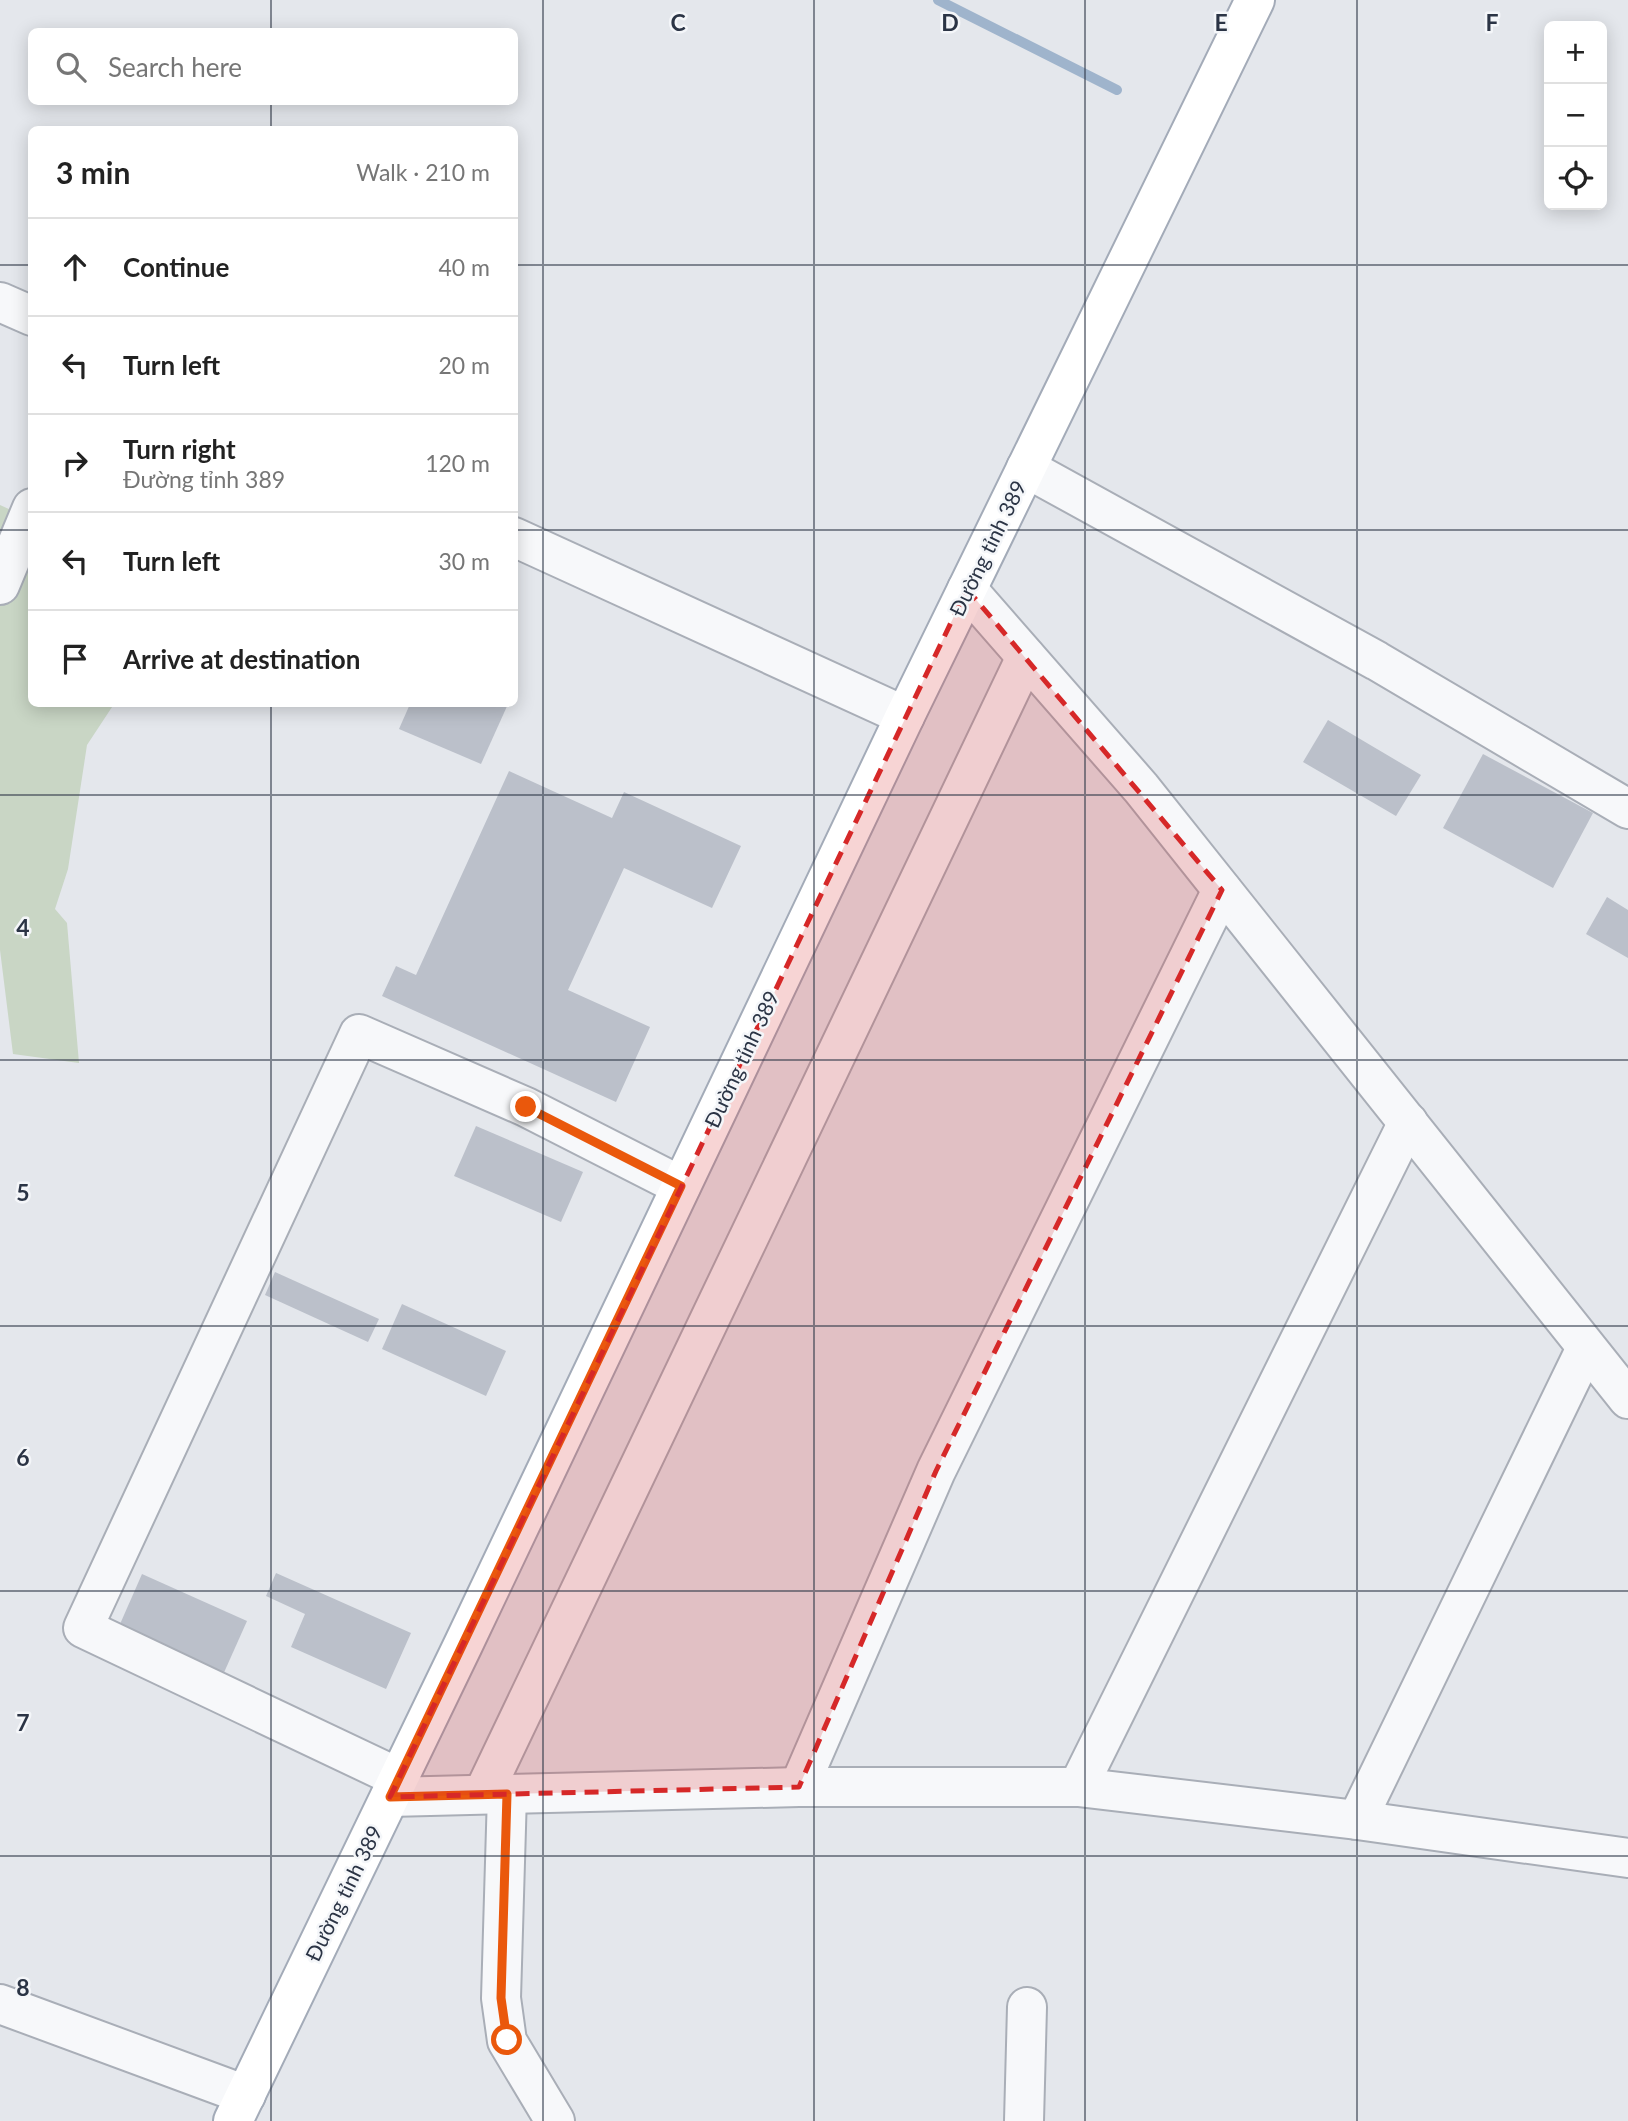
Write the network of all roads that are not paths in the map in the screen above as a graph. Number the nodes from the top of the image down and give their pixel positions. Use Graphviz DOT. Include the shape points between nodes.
graph roads {
  1 [pos="1255,0"];
  2 [pos="0,302"];
  3 [pos="28,314"];
  4 [pos="1026,468"];
  5 [pos="28,519"];
  6 [pos="518,539"];
  7 [pos="0,586"];
  8 [pos="967,589"];
  9 [pos="1026,657"];
  10 [pos="905,716"];
  11 [pos="1628,809"];
  12 [pos="1222,890"];
  13 [pos="1408,1122"];
  14 [pos="681,1186"];
  15 [pos="1586,1348"];
  16 [pos="1628,1399"];
  17 [pos="394,1787"];
  18 [pos="799,1787"];
  19 [pos="1078,1787"];
  20 [pos="495,1794"];
  21 [pos="1357,1820"];
  22 [pos="1628,1858"];
  23 [pos="0,2004"];
  24 [pos="1027,2007"];
  25 [pos="240,2108"];
  26 [pos="555,2121"];
  27 [pos="1024,2121"];
  1 -- 4 [label="main road, Đường tỉnh 389"];
  2 -- 3 [label="street"];
  4 -- 8 [label="main road, Đường tỉnh 389"];
  4 -- 11 [label="street" via="1377,661"];
  5 -- 7 [label="street"];
  6 -- 10 [label="street"];
  8 -- 9 [label="street"];
  8 -- 10 [label="main road, Đường tỉnh 389"];
  9 -- 12 [label="street" via="1141,788"];
  9 -- 20 [label="street"];
  10 -- 14 [label="main road, Đường tỉnh 389"];
  12 -- 13 [label="street"];
  12 -- 18 [label="street" via="936,1471"];
  13 -- 15 [label="street"];
  13 -- 19 [label="street"];
  14 -- 17 [label="main road, Đường tỉnh 389"];
  14 -- 17 [label="street" via="526,1107 359,1034 83,1628"];
  15 -- 16 [label="street"];
  15 -- 21 [label="street"];
  17 -- 20 [label="street"];
  17 -- 25 [label="main road, Đường tỉnh 389"];
  18 -- 19 [label="street"];
  18 -- 20 [label="street"];
  19 -- 21 [label="street"];
  20 -- 26 [label="street" via="501,1998 507,2040"];
  21 -- 22 [label="street"];
  23 -- 25 [label="street"];
  24 -- 27 [label="street"];
}
